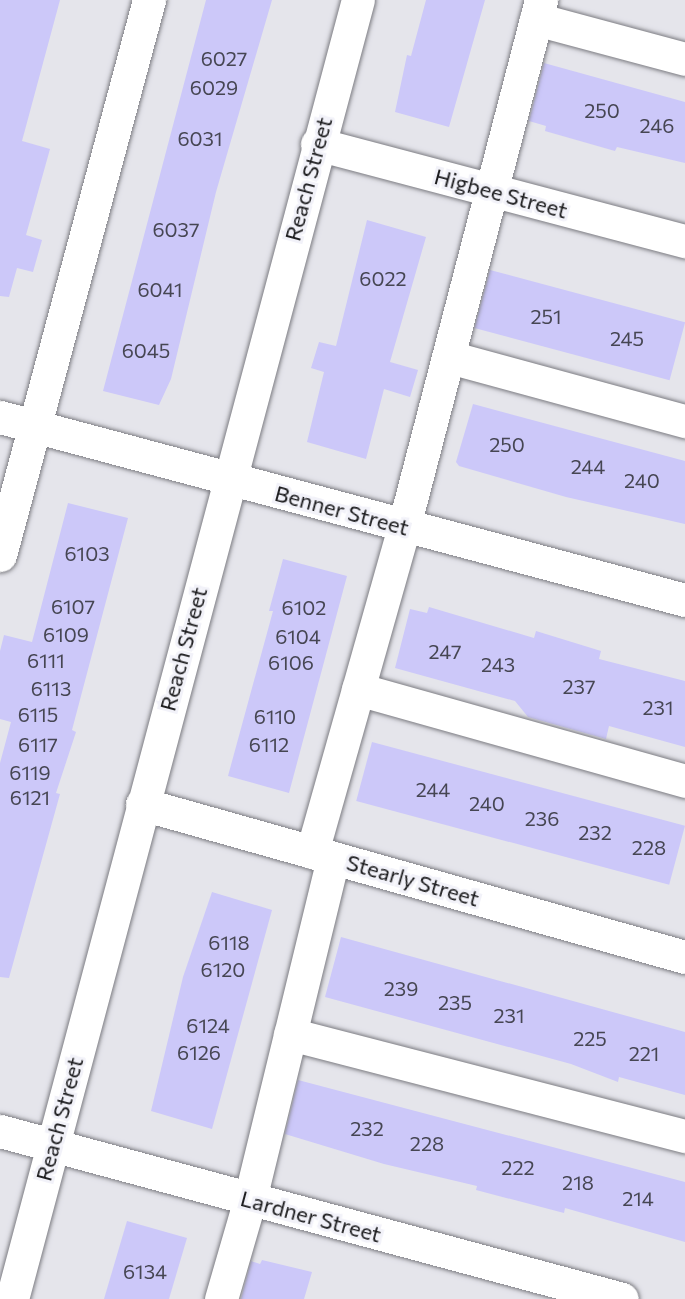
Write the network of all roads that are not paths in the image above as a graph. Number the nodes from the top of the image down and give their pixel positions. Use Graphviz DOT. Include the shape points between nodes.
graph roads {
  1 [pos="149,0"];
  2 [pos="358,0"];
  3 [pos="538,9"];
  4 [pos="685,59"];
  5 [pos="317,144"];
  6 [pos="493,191"];
  7 [pos="685,242"];
  8 [pos="449,357"];
  9 [pos="0,417"];
  10 [pos="685,421"];
  11 [pos="34,426"];
  12 [pos="229,480"];
  13 [pos="404,526"];
  14 [pos="0,555"];
  15 [pos="685,600"];
  16 [pos="358,689"];
  17 [pos="685,781"];
  18 [pos="142,804"];
  19 [pos="322,855"];
  20 [pos="685,957"];
  21 [pos="290,1035"];
  22 [pos="0,1131"];
  23 [pos="685,1136"];
  24 [pos="52,1146"];
  25 [pos="250,1199"];
  26 [pos="12,1299"];
  27 [pos="221,1299"];
  28 [pos="622,1299"];
  1 -- 11 [label="street"];
  2 -- 5 [label="street, Reach Street"];
  3 -- 4 [label="street"];
  3 -- 6 [label="street"];
  5 -- 6 [label="street, Higbee Street"];
  5 -- 12 [label="street, Reach Street"];
  6 -- 7 [label="street, Higbee Street"];
  6 -- 8 [label="street"];
  8 -- 10 [label="street"];
  8 -- 13 [label="street"];
  9 -- 11 [label="street, Benner Street"];
  11 -- 12 [label="street, Benner Street"];
  11 -- 14 [label="street"];
  12 -- 13 [label="street, Benner Street"];
  12 -- 18 [label="street, Reach Street"];
  13 -- 15 [label="street, Benner Street"];
  13 -- 16 [label="street"];
  16 -- 17 [label="street"];
  16 -- 19 [label="street"];
  18 -- 19 [label="street, Stearly Street"];
  18 -- 24 [label="street, Reach Street"];
  19 -- 20 [label="street, Stearly Street"];
  19 -- 21 [label="street"];
  21 -- 23 [label="street"];
  21 -- 25 [label="street"];
  22 -- 24 [label="street, Lardner Street"];
  24 -- 25 [label="street, Lardner Street"];
  24 -- 26 [label="street, Reach Street"];
  25 -- 27 [label="street"];
  25 -- 28 [label="street, Lardner Street"];
}
